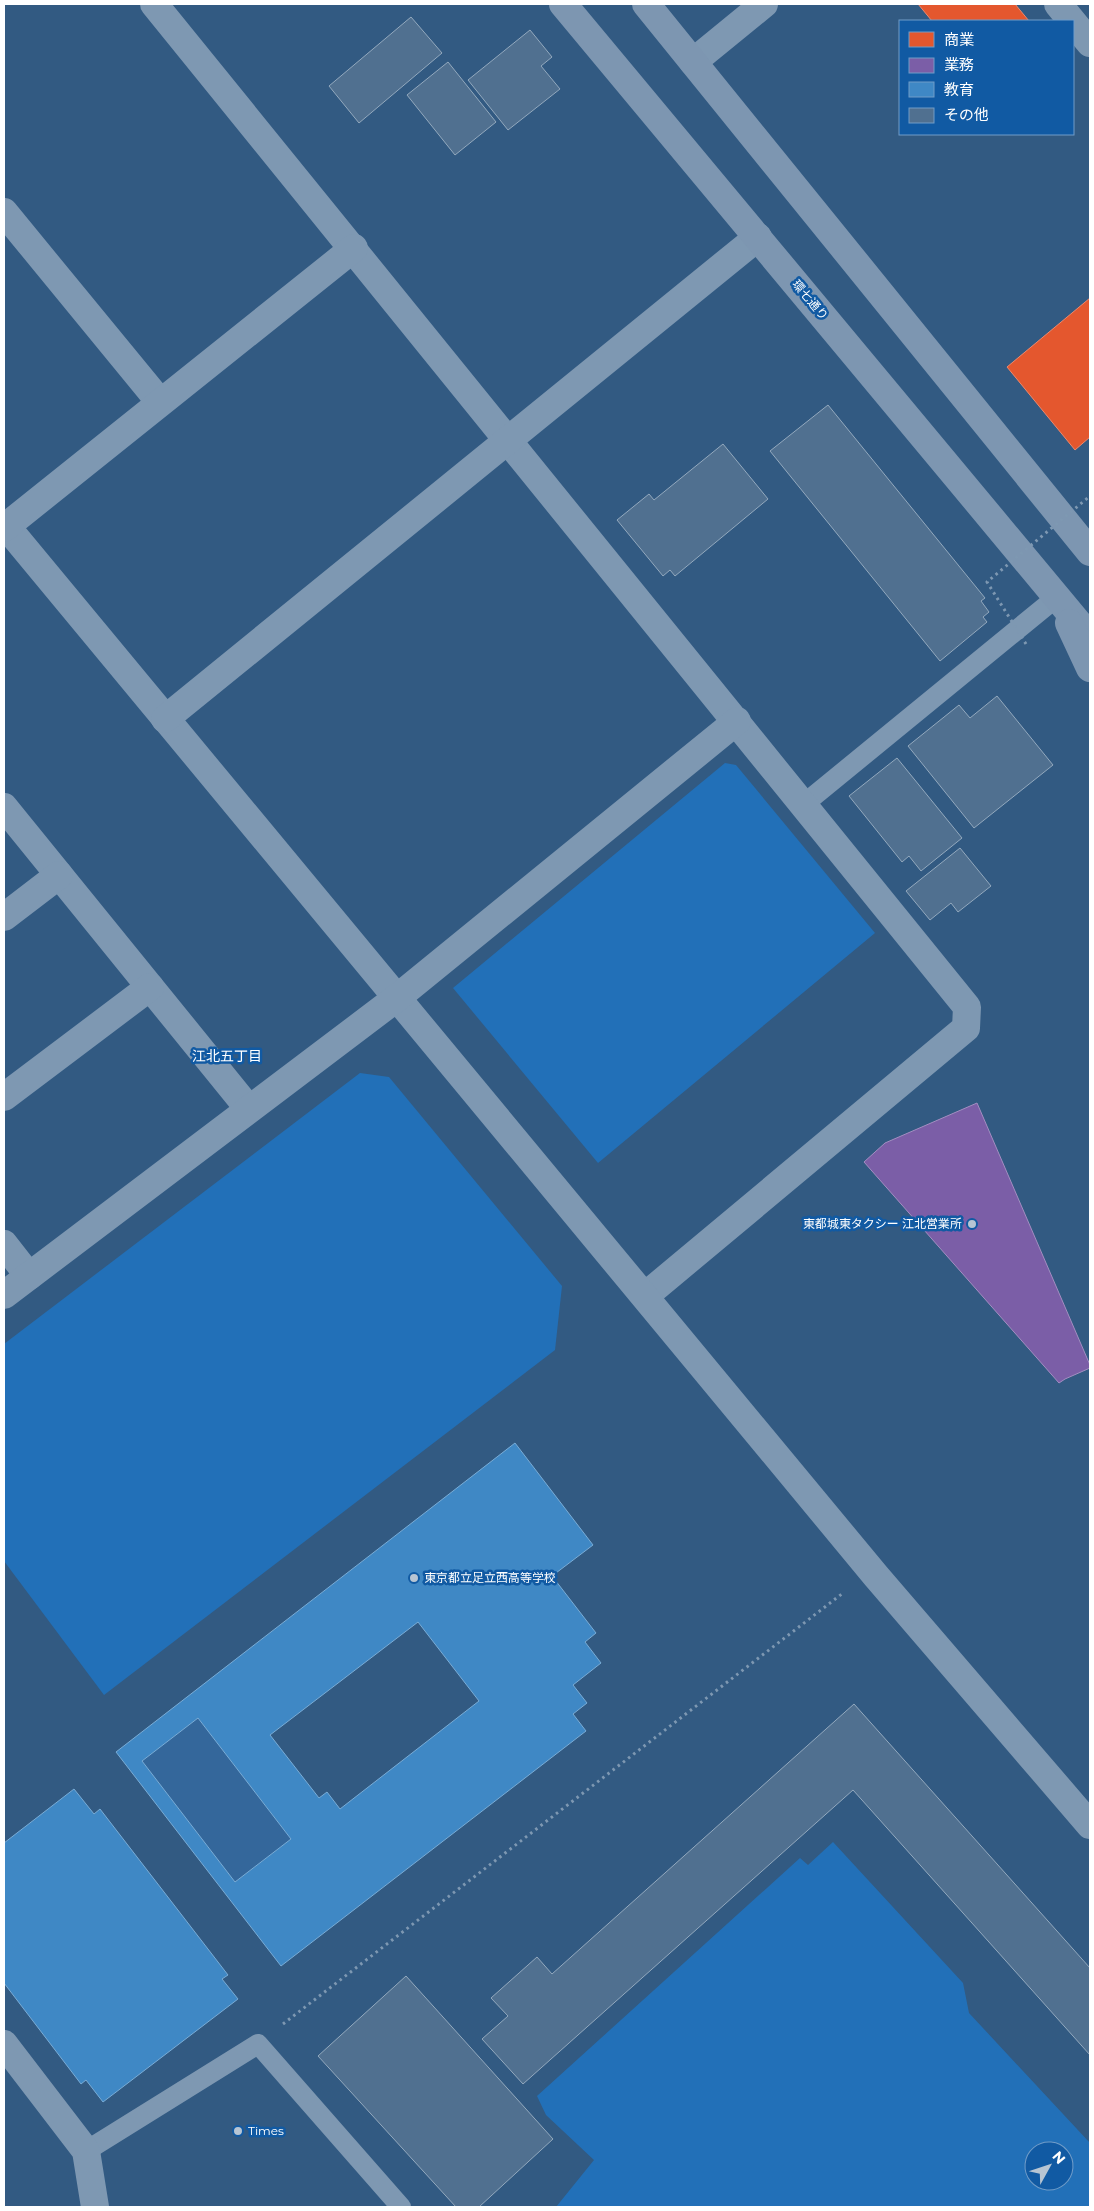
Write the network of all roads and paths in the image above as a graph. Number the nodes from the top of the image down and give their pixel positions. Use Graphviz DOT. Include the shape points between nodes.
graph roads {
  1 [pos="154,4"];
  2 [pos="563,4"];
  3 [pos="646,4"];
  4 [pos="764,4"];
  5 [pos="1058,4"];
  6 [pos="1071,20"];
  7 [pos="1074,24"];
  8 [pos="1090,43"];
  9 [pos="693,62"];
  10 [pos="4,212"];
  11 [pos="758,237"];
  12 [pos="354,248"];
  13 [pos="160,402"];
  14 [pos="509,439"];
  15 [pos="1090,496"];
  16 [pos="5,527"];
  17 [pos="1090,552"];
  18 [pos="1057,597"];
  19 [pos="1090,637"];
  20 [pos="1026,644"];
  21 [pos="1090,668"];
  22 [pos="165,719"];
  23 [pos="738,721"];
  24 [pos="804,804"];
  25 [pos="4,807"];
  26 [pos="59,875"];
  27 [pos="4,917"];
  28 [pos="150,987"];
  29 [pos="398,997"];
  30 [pos="4,1097"];
  31 [pos="249,1109"];
  32 [pos="4,1244"];
  33 [pos="29,1276"];
  34 [pos="4,1295"];
  35 [pos="645,1296"];
  36 [pos="845,1591"];
  37 [pos="1090,1825"];
  38 [pos="4,2044"];
  39 [pos="258,2044"];
  40 [pos="86,2151"];
  41 [pos="95,2207"];
  42 [pos="400,2207"];
  1 -- 12 [label="street"];
  2 -- 11 [label="main road, 環七通り"];
  3 -- 9 [label="main road"];
  4 -- 9 [label="street"];
  5 -- 6 [label="street"];
  7 -- 8 [label="street"];
  9 -- 17 [label="main road"];
  10 -- 13 [label="street"];
  11 -- 14 [label="street"];
  11 -- 18 [label="main road, 環七通り"];
  12 -- 13 [label="street"];
  12 -- 14 [label="street"];
  13 -- 16 [label="street"];
  14 -- 22 [label="street"];
  14 -- 23 [label="street"];
  15 -- 20 [label="path, bridge" via="987,582"];
  16 -- 22 [label="street"];
  18 -- 19 [label="main road, 環七通り"];
  18 -- 21 [label="main road, 環七通り"];
  18 -- 24 [label="lane"];
  22 -- 29 [label="street"];
  23 -- 24 [label="street"];
  23 -- 29 [label="street"];
  24 -- 35 [label="street" via="967,1007 966,1028"];
  25 -- 26 [label="street"];
  26 -- 27 [label="street"];
  26 -- 28 [label="street"];
  28 -- 30 [label="street"];
  28 -- 31 [label="street"];
  29 -- 31 [label="street"];
  29 -- 35 [label="street"];
  31 -- 33 [label="street"];
  32 -- 33 [label="street"];
  33 -- 34 [label="street"];
  35 -- 37 [label="street" via="876,1576"];
  36 -- 39 [label="path"];
  38 -- 40 [label="street"];
  39 -- 40 [label="lane"];
  39 -- 42 [label="lane"];
  40 -- 41 [label="street"];
}
